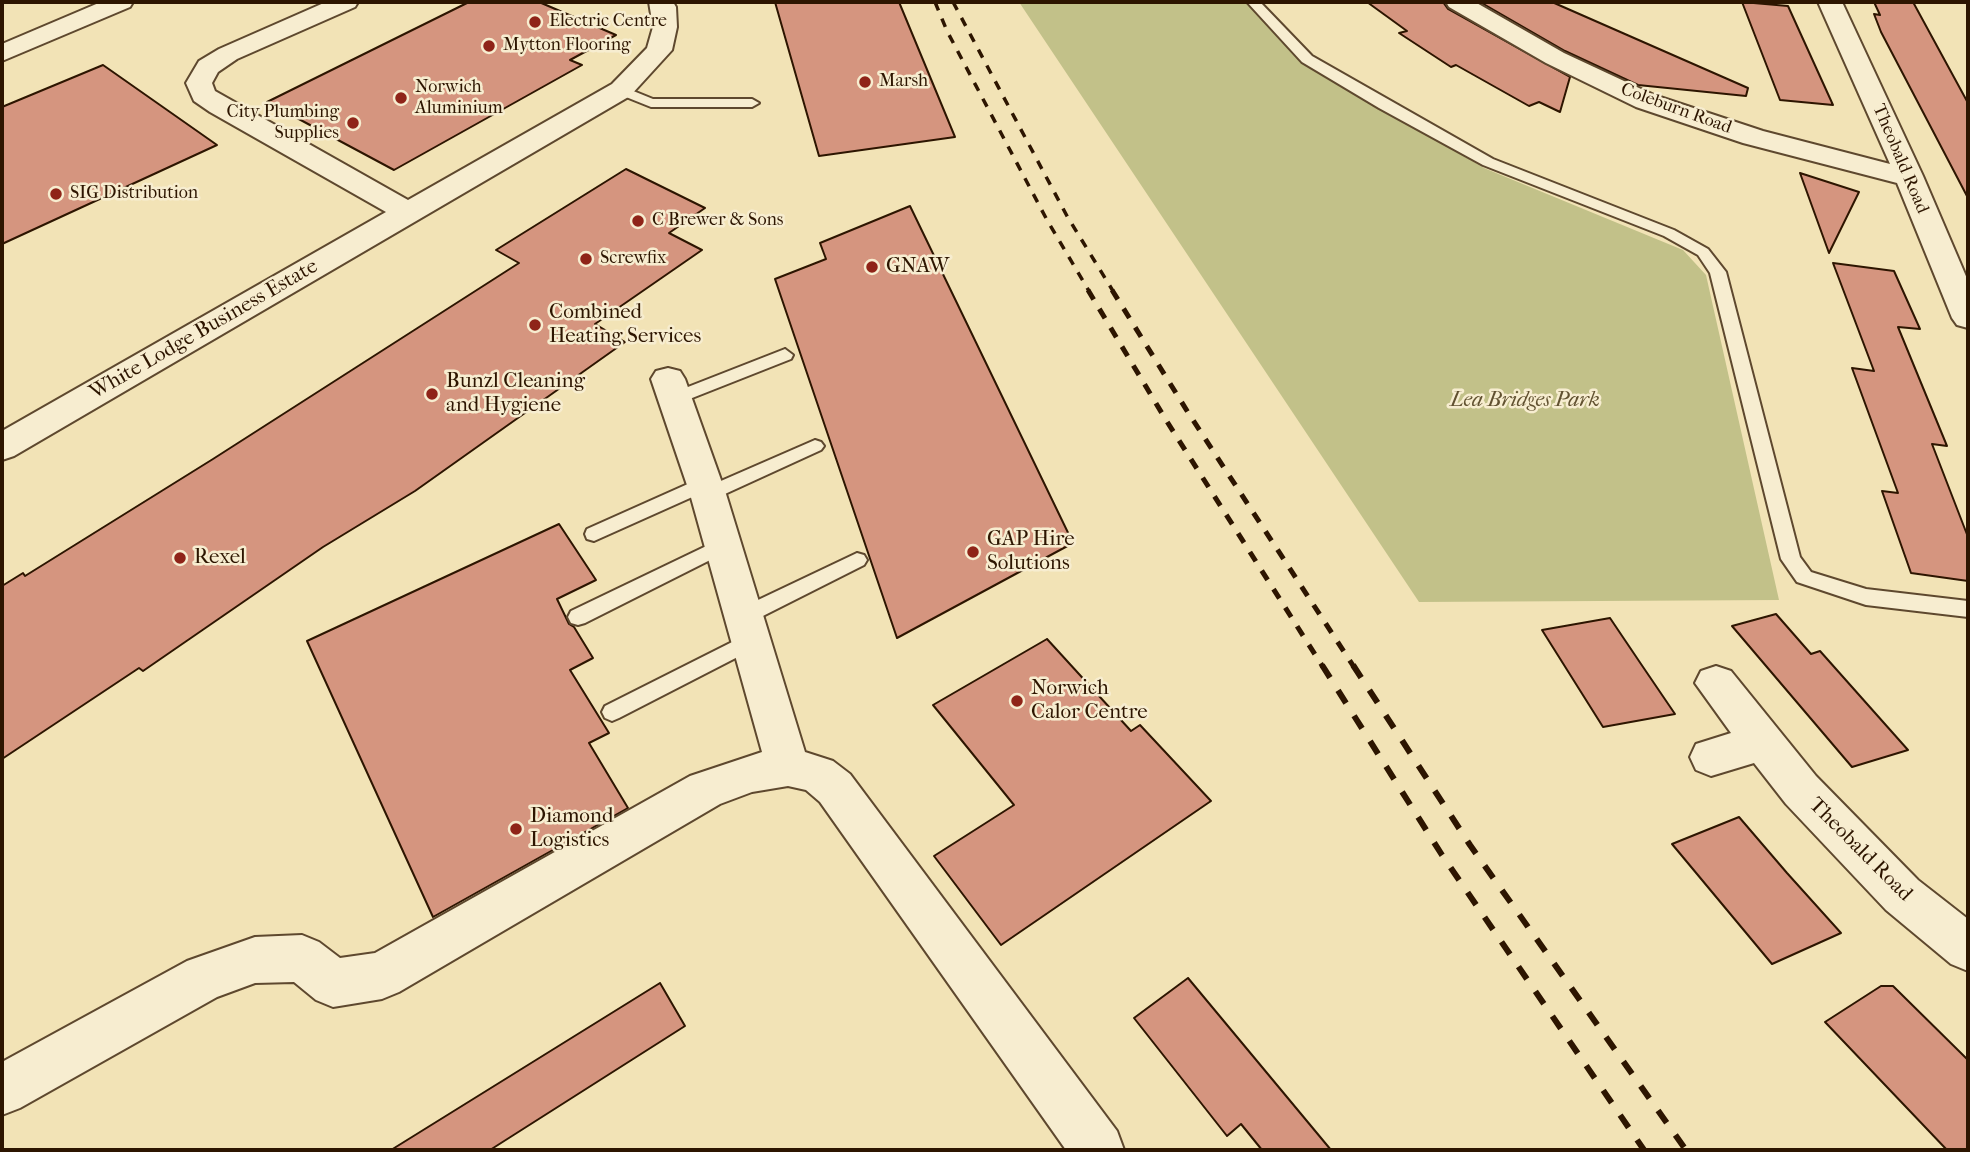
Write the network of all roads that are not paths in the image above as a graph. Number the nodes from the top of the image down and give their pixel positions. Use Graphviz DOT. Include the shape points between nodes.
graph roads {
  1 [pos="121,2"];
  2 [pos="346,2"];
  3 [pos="661,2"];
  4 [pos="1252,2"];
  5 [pos="1458,2"];
  6 [pos="1830,2"];
  7 [pos="2,53"];
  8 [pos="621,90"];
  9 [pos="752,103"];
  10 [pos="1909,176"];
  11 [pos="407,212"];
  12 [pos="1968,318"];
  13 [pos="785,355"];
  14 [pos="672,389"];
  15 [pos="815,446"];
  16 [pos="2,447"];
  17 [pos="707,489"];
  18 [pos="594,534"];
  19 [pos="723,545"];
  20 [pos="857,560"];
  21 [pos="1968,608"];
  22 [pos="578,617"];
  23 [pos="748,628"];
  24 [pos="1716,683"];
  25 [pos="612,712"];
  26 [pos="1762,742"];
  27 [pos="1711,757"];
  28 [pos="788,767"];
  29 [pos="1968,948"];
  30 [pos="2,1090"];
  31 [pos="1098,1150"];
  1 -- 7 [label="street"];
  2 -- 11 [label="street" via="228,54 208,68 199,83 203,95 220,106"];
  3 -- 8 [label="street, White Lodge Business Estate" via="665,27 659,50"];
  4 -- 21 [label="lane" via="1307,59 1488,163 1669,233 1703,252 1718,272 1791,559 1804,577 1866,597"];
  5 -- 10 [label="street, Coleburn Road" via="1555,58 1645,101 1753,137"];
  6 -- 10 [label="street, Theobald Road"];
  8 -- 9 [label="lane" via="651,103"];
  8 -- 11 [label="street, White Lodge Business Estate"];
  10 -- 12 [label="street, Theobald Road"];
  11 -- 16 [label="street, White Lodge Business Estate"];
  13 -- 14 [label="lane"];
  14 -- 17 [label="street"];
  15 -- 17 [label="lane"];
  17 -- 18 [label="lane"];
  17 -- 19 [label="street"];
  19 -- 22 [label="lane"];
  19 -- 23 [label="street"];
  20 -- 23 [label="lane"];
  23 -- 25 [label="lane"];
  23 -- 28 [label="street"];
  24 -- 26 [label="street, Theobald Road"];
  26 -- 27 [label="street"];
  26 -- 29 [label="street, Theobald Road" via="1801,790 1902,895"];
  28 -- 30 [label="street" via="751,773 705,790 382,975 333,983 302,958 255,961 204,978"];
  28 -- 31 [label="street" via="817,774 835,788"];
}
